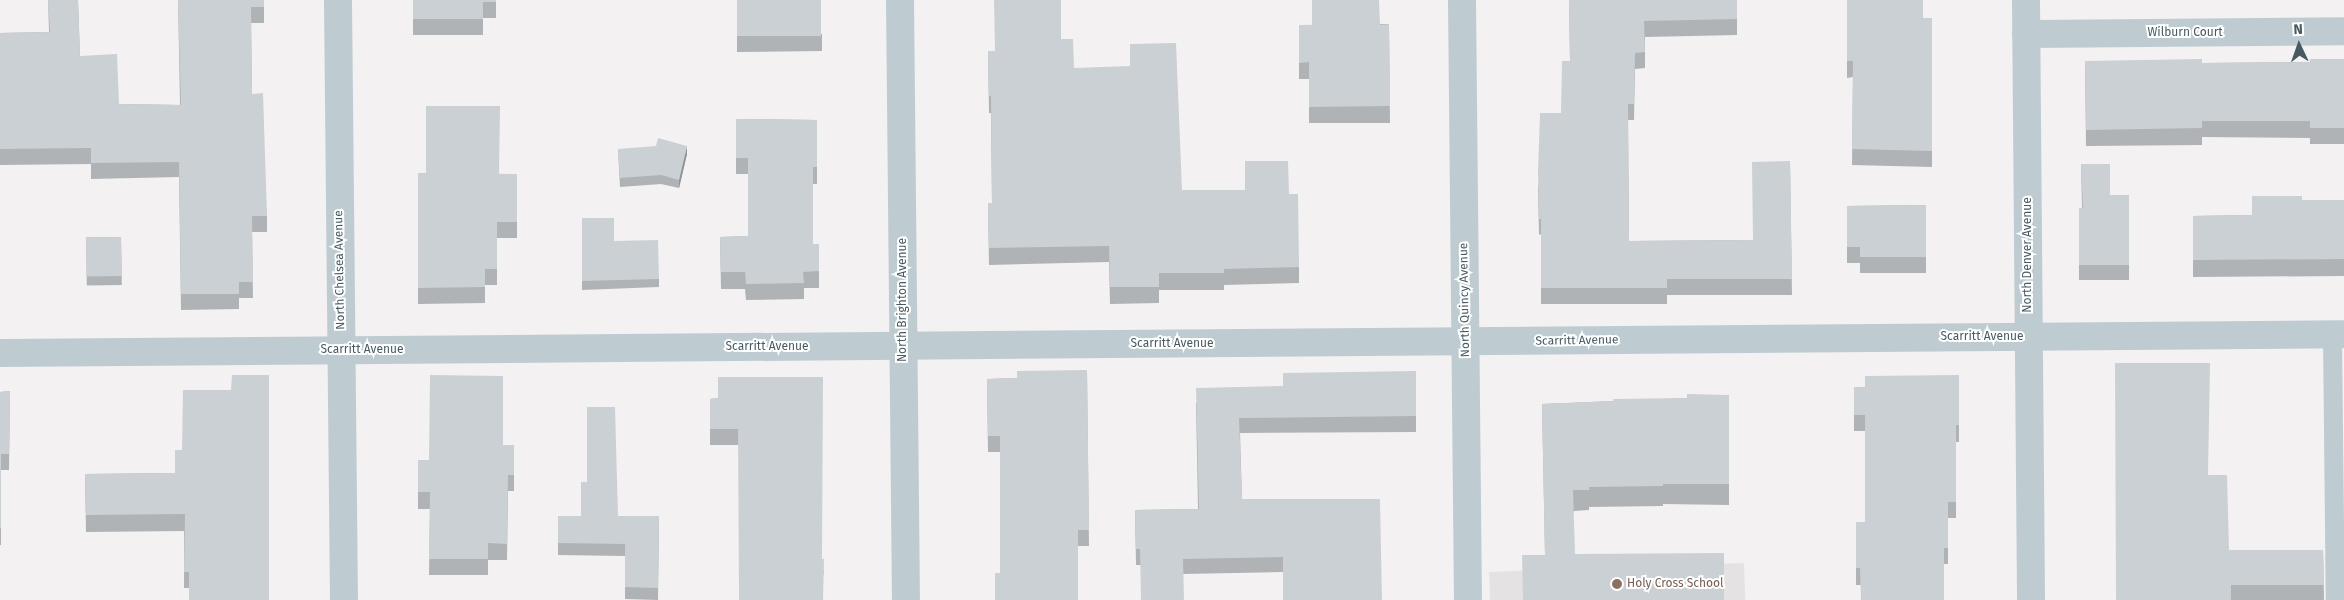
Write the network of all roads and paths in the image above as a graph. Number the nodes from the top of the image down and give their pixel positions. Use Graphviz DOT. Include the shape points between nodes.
graph roads {
  1 [pos="338,0"];
  2 [pos="900,0"];
  3 [pos="1462,0"];
  4 [pos="2026,0"];
  5 [pos="2344,31"];
  6 [pos="2026,34"];
  7 [pos="2338,334"];
  8 [pos="2028,337"];
  9 [pos="1466,341"];
  10 [pos="903,346"];
  11 [pos="341,350"];
  12 [pos="0,353"];
  13 [pos="344,600"];
  14 [pos="906,600"];
  15 [pos="1468,600"];
  16 [pos="2031,600"];
  17 [pos="2335,600"];
  1 -- 11 [label="street, North Chelsea Avenue"];
  2 -- 10 [label="street, North Brighton Avenue"];
  3 -- 9 [label="street, North Quincy Avenue"];
  4 -- 6 [label="street, North Denver Avenue"];
  5 -- 6 [label="street, Wilburn Court"];
  6 -- 8 [label="street, North Denver Avenue"];
  7 -- 8 [label="street, Scarritt Avenue"];
  7 -- 17 [label="lane"];
  8 -- 9 [label="street, Scarritt Avenue"];
  8 -- 16 [label="street, North Denver Avenue"];
  9 -- 10 [label="street, Scarritt Avenue"];
  9 -- 15 [label="street, North Quincy Avenue"];
  10 -- 11 [label="street, Scarritt Avenue"];
  10 -- 14 [label="street, North Brighton Avenue"];
  11 -- 12 [label="street, Scarritt Avenue"];
  11 -- 13 [label="street, North Chelsea Avenue"];
}
